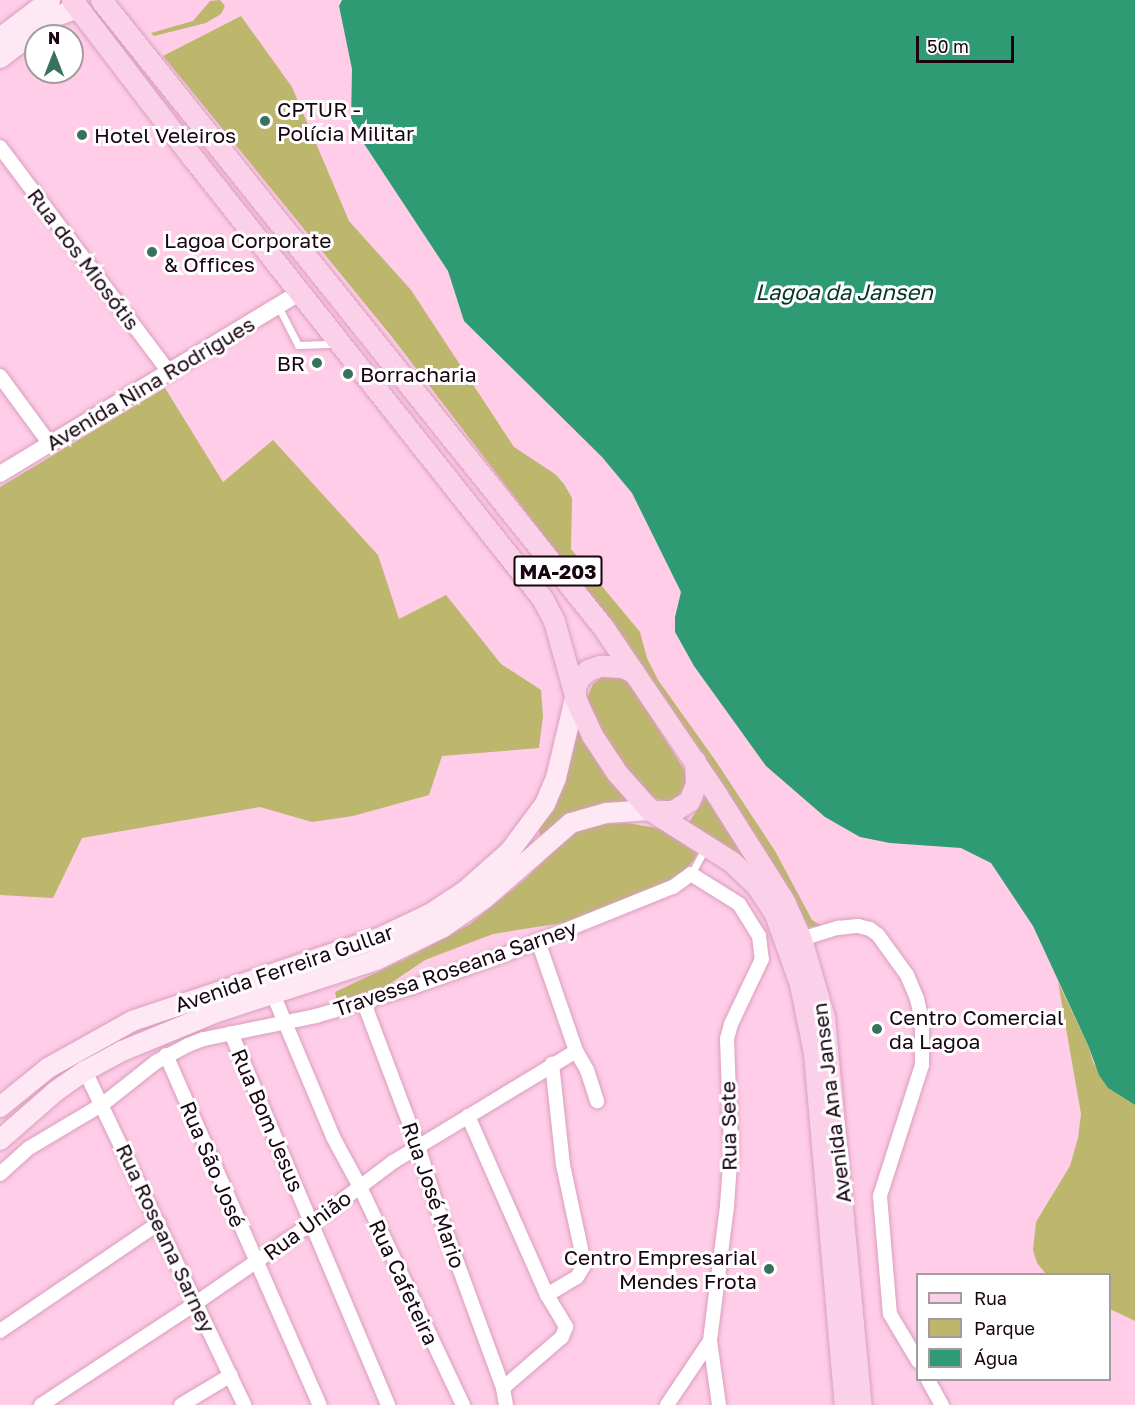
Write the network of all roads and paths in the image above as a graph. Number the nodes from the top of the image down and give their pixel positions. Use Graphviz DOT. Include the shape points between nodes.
graph roads {
  1 [pos="50,0"];
  2 [pos="101,0"];
  3 [pos="75,4"];
  4 [pos="3,46"];
  5 [pos="0,147"];
  6 [pos="301,292"];
  7 [pos="278,306"];
  8 [pos="341,343"];
  9 [pos="169,372"];
  10 [pos="0,376"];
  11 [pos="49,443"];
  12 [pos="478,471"];
  13 [pos="0,474"];
  14 [pos="634,672"];
  15 [pos="575,696"];
  16 [pos="695,761"];
  17 [pos="652,810"];
  18 [pos="706,845"];
  19 [pos="691,874"];
  20 [pos="801,939"];
  21 [pos="538,941"];
  22 [pos="290,978"];
  23 [pos="273,994"];
  24 [pos="364,1003"];
  25 [pos="286,1023"];
  26 [pos="231,1034"];
  27 [pos="576,1051"];
  28 [pos="166,1055"];
  29 [pos="552,1064"];
  30 [pos="85,1071"];
  31 [pos="597,1101"];
  32 [pos="103,1104"];
  33 [pos="0,1107"];
  34 [pos="468,1116"];
  35 [pos="0,1140"];
  36 [pos="418,1146"];
  37 [pos="0,1174"];
  38 [pos="360,1187"];
  39 [pos="312,1222"];
  40 [pos="159,1223"];
  41 [pos="255,1262"];
  42 [pos="547,1295"];
  43 [pos="196,1303"];
  44 [pos="0,1331"];
  45 [pos="710,1341"];
  46 [pos="916,1358"];
  47 [pos="231,1376"];
  48 [pos="929,1381"];
  49 [pos="503,1388"];
  50 [pos="41,1405"];
  51 [pos="181,1405"];
  52 [pos="244,1405"];
  53 [pos="320,1405"];
  54 [pos="388,1405"];
  55 [pos="463,1405"];
  56 [pos="506,1405"];
  57 [pos="667,1405"];
  58 [pos="719,1405"];
  59 [pos="845,1405"];
  60 [pos="861,1405"];
  61 [pos="942,1405"];
  1 -- 4 [label="main road"];
  2 -- 12 [label="main road, MA-203"];
  3 -- 4 [label="main road"];
  3 -- 6 [label="main road, MA-203"];
  5 -- 9 [label="street, Rua dos Miosótis"];
  6 -- 7 [label="street, Avenida Nina Rodrigues"];
  6 -- 8 [label="main road, MA-203"];
  6 -- 12 [label="main road" via="314,287 324,291 456,457"];
  7 -- 8 [label="lane" via="298,345"];
  7 -- 9 [label="street, Avenida Nina Rodrigues"];
  8 -- 15 [label="main road, MA-203" via="547,605"];
  9 -- 11 [label="street, Avenida Nina Rodrigues"];
  10 -- 11 [label="street"];
  11 -- 13 [label="street, Avenida Nina Rodrigues"];
  12 -- 14 [label="main road, MA-203" via="603,627"];
  14 -- 15 [label="main road" via="615,666 594,668 579,678"];
  14 -- 16 [label="main road, MA-203"];
  15 -- 17 [label="main road, MA-203" via="605,756"];
  15 -- 22 [label="main road, Avenida Ferreira Gullar" via="556,778 545,804 524,835 492,869 444,905 392,933"];
  16 -- 17 [label="main road" via="696,784 689,801 673,811"];
  16 -- 20 [label="main road, Avenida Ana Jansen" via="768,871"];
  17 -- 18 [label="main road, Avenida Ana Jansen"];
  17 -- 22 [label="main road, Avenida Ferreira Gullar" via="606,813 571,823 485,898 442,928 376,960"];
  18 -- 19 [label="lane"];
  18 -- 59 [label="main road, Avenida Ana Jansen" via="732,862 757,886 775,914 800,984 817,1079"];
  19 -- 21 [label="street, Travessa Roseana Sarney" via="673,887"];
  19 -- 45 [label="street, Rua Sete" via="739,904 759,936 762,950 762,959 727,1039 730,1161"];
  20 -- 46 [label="street" via="838,928 870,929 907,975 917,999 922,1021 922,1065 880,1196 890,1314"];
  20 -- 60 [label="main road, Avenida Ana Jansen" via="824,1017"];
  21 -- 24 [label="street, Travessa Roseana Sarney"];
  21 -- 27 [label="street"];
  22 -- 23 [label="main road, Avenida Ferreira Gullar"];
  22 -- 33 [label="main road, Avenida Ferreira Gullar" via="132,1021 48,1068"];
  23 -- 25 [label="street, Rua Cafeteira"];
  23 -- 30 [label="main road, Avenida Ferreira Gullar" via="169,1030"];
  24 -- 25 [label="street, Travessa Roseana Sarney"];
  24 -- 36 [label="street, Rua José Mario"];
  25 -- 26 [label="street, Travessa Roseana Sarney"];
  25 -- 38 [label="street, Rua Cafeteira" via="333,1137"];
  26 -- 28 [label="street, Travessa Roseana Sarney" via="198,1041"];
  26 -- 39 [label="street, Rua Bom Jesus"];
  27 -- 29 [label="street, Rua União"];
  27 -- 31 [label="street"];
  28 -- 32 [label="street, Travessa Roseana Sarney"];
  28 -- 41 [label="street, Rua São José"];
  29 -- 34 [label="street, Rua União"];
  29 -- 42 [label="street" via="564,1165 583,1248 583,1267 578,1277"];
  30 -- 32 [label="street, Rua Roseana Sarney"];
  30 -- 35 [label="main road, Avenida Ferreira Gullar"];
  32 -- 37 [label="street, Travessa Roseana Sarney" via="29,1148"];
  32 -- 40 [label="street, Rua Roseana Sarney"];
  34 -- 36 [label="street, Rua União"];
  34 -- 42 [label="street"];
  36 -- 38 [label="street, Rua União"];
  36 -- 49 [label="street, Rua José Mario"];
  38 -- 39 [label="street, Rua União"];
  38 -- 55 [label="street, Rua Cafeteira"];
  39 -- 41 [label="street, Rua União"];
  39 -- 54 [label="street, Rua Bom Jesus"];
  40 -- 43 [label="street, Rua Roseana Sarney"];
  40 -- 44 [label="street"];
  41 -- 43 [label="street, Rua União"];
  41 -- 53 [label="street, Rua São José"];
  42 -- 49 [label="street" via="566,1327 564,1334"];
  43 -- 47 [label="street, Rua Roseana Sarney"];
  43 -- 50 [label="street, Rua União"];
  45 -- 57 [label="street, Rua Sete"];
  45 -- 58 [label="street"];
  47 -- 51 [label="street"];
  47 -- 52 [label="street, Rua Roseana Sarney"];
  48 -- 61 [label="street"];
  49 -- 56 [label="street, Rua José Mario"];
}
